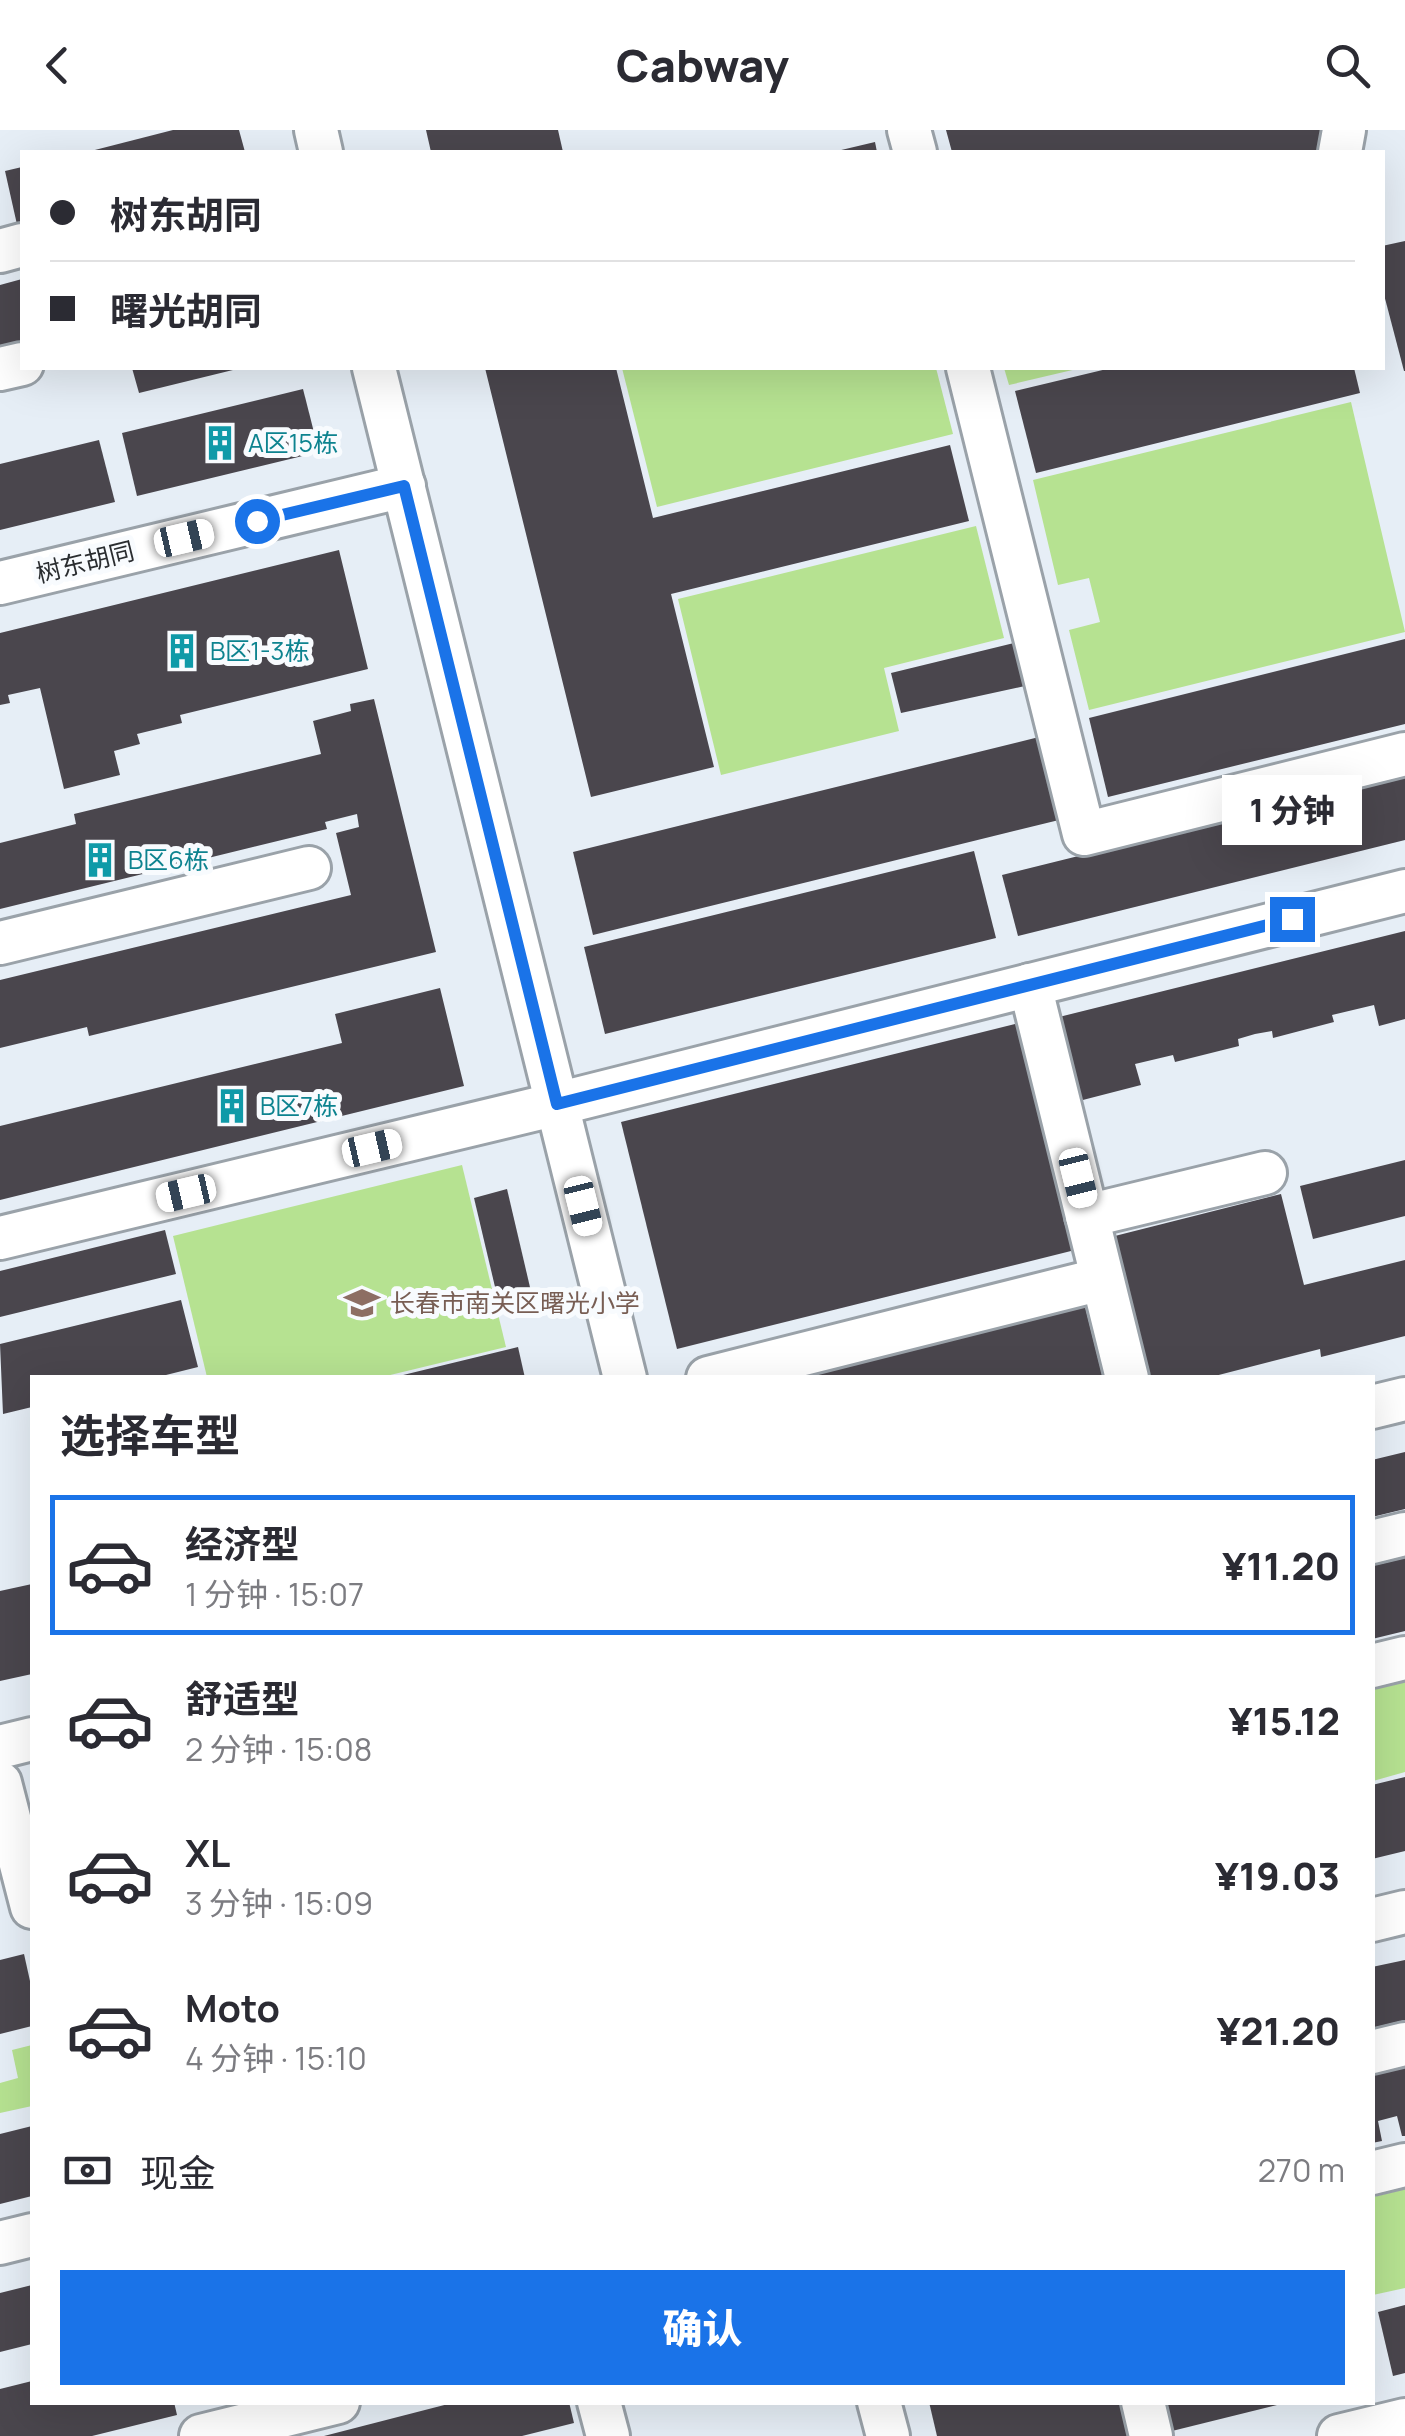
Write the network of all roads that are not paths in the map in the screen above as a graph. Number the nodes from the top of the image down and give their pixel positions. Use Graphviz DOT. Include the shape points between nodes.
graph roads {
  1 [pos="375,370"];
  2 [pos="968,370"];
  3 [pos="404,486"];
  4 [pos="0,583"];
  5 [pos="1405,754"];
  6 [pos="310,868"];
  7 [pos="1405,890"];
  8 [pos="0,944"];
  9 [pos="1030,985"];
  10 [pos="557,1104"];
  11 [pos="1265,1173"];
  12 [pos="1088,1216"];
  13 [pos="0,1238"];
  14 [pos="1102,1279"];
  15 [pos="624,1375"];
  16 [pos="720,1375"];
  17 [pos="1126,1375"];
  18 [pos="1405,1399"];
  19 [pos="1375,1406"];
  20 [pos="1405,1534"];
  21 [pos="1375,1541"];
  22 [pos="1405,1658"];
  23 [pos="1375,1665"];
  24 [pos="30,1740"];
  25 [pos="0,1747"];
  26 [pos="0,1783"];
  27 [pos="30,1896"];
  28 [pos="30,1904"];
  29 [pos="0,1911"];
  30 [pos="1405,1912"];
  31 [pos="1375,1919"];
  32 [pos="1405,2044"];
  33 [pos="1375,2051"];
  34 [pos="1405,2165"];
  35 [pos="1375,2172"];
  36 [pos="30,2236"];
  37 [pos="0,2243"];
  38 [pos="195,2405"];
  39 [pos="326,2405"];
  40 [pos="601,2405"];
  41 [pos="880,2405"];
  42 [pos="1144,2405"];
  43 [pos="1405,2420"];
  44 [pos="201,2436"];
  45 [pos="608,2436"];
  46 [pos="888,2436"];
  47 [pos="1151,2436"];
  48 [pos="1339,2436"];
  1 -- 3 [label="street"];
  2 -- 5 [label="street" via="1084,834"];
  3 -- 4 [label="street, 树东胡同"];
  3 -- 10 [label="street"];
  6 -- 8 [label="street"];
  7 -- 9 [label="street"];
  9 -- 10 [label="street"];
  9 -- 12 [label="street"];
  10 -- 13 [label="street"];
  10 -- 15 [label="street"];
  11 -- 12 [label="street"];
  12 -- 14 [label="street"];
  14 -- 16 [label="street"];
  14 -- 17 [label="street"];
  18 -- 19 [label="street"];
  20 -- 21 [label="street"];
  22 -- 23 [label="street"];
  24 -- 25 [label="street"];
  26 -- 27 [label="street"];
  28 -- 29 [label="street"];
  30 -- 31 [label="street"];
  32 -- 33 [label="street"];
  34 -- 35 [label="street"];
  36 -- 37 [label="street"];
  38 -- 44 [label="street"];
  39 -- 44 [label="street"];
  40 -- 45 [label="street"];
  41 -- 46 [label="street"];
  42 -- 47 [label="street"];
  43 -- 48 [label="street"];
}
